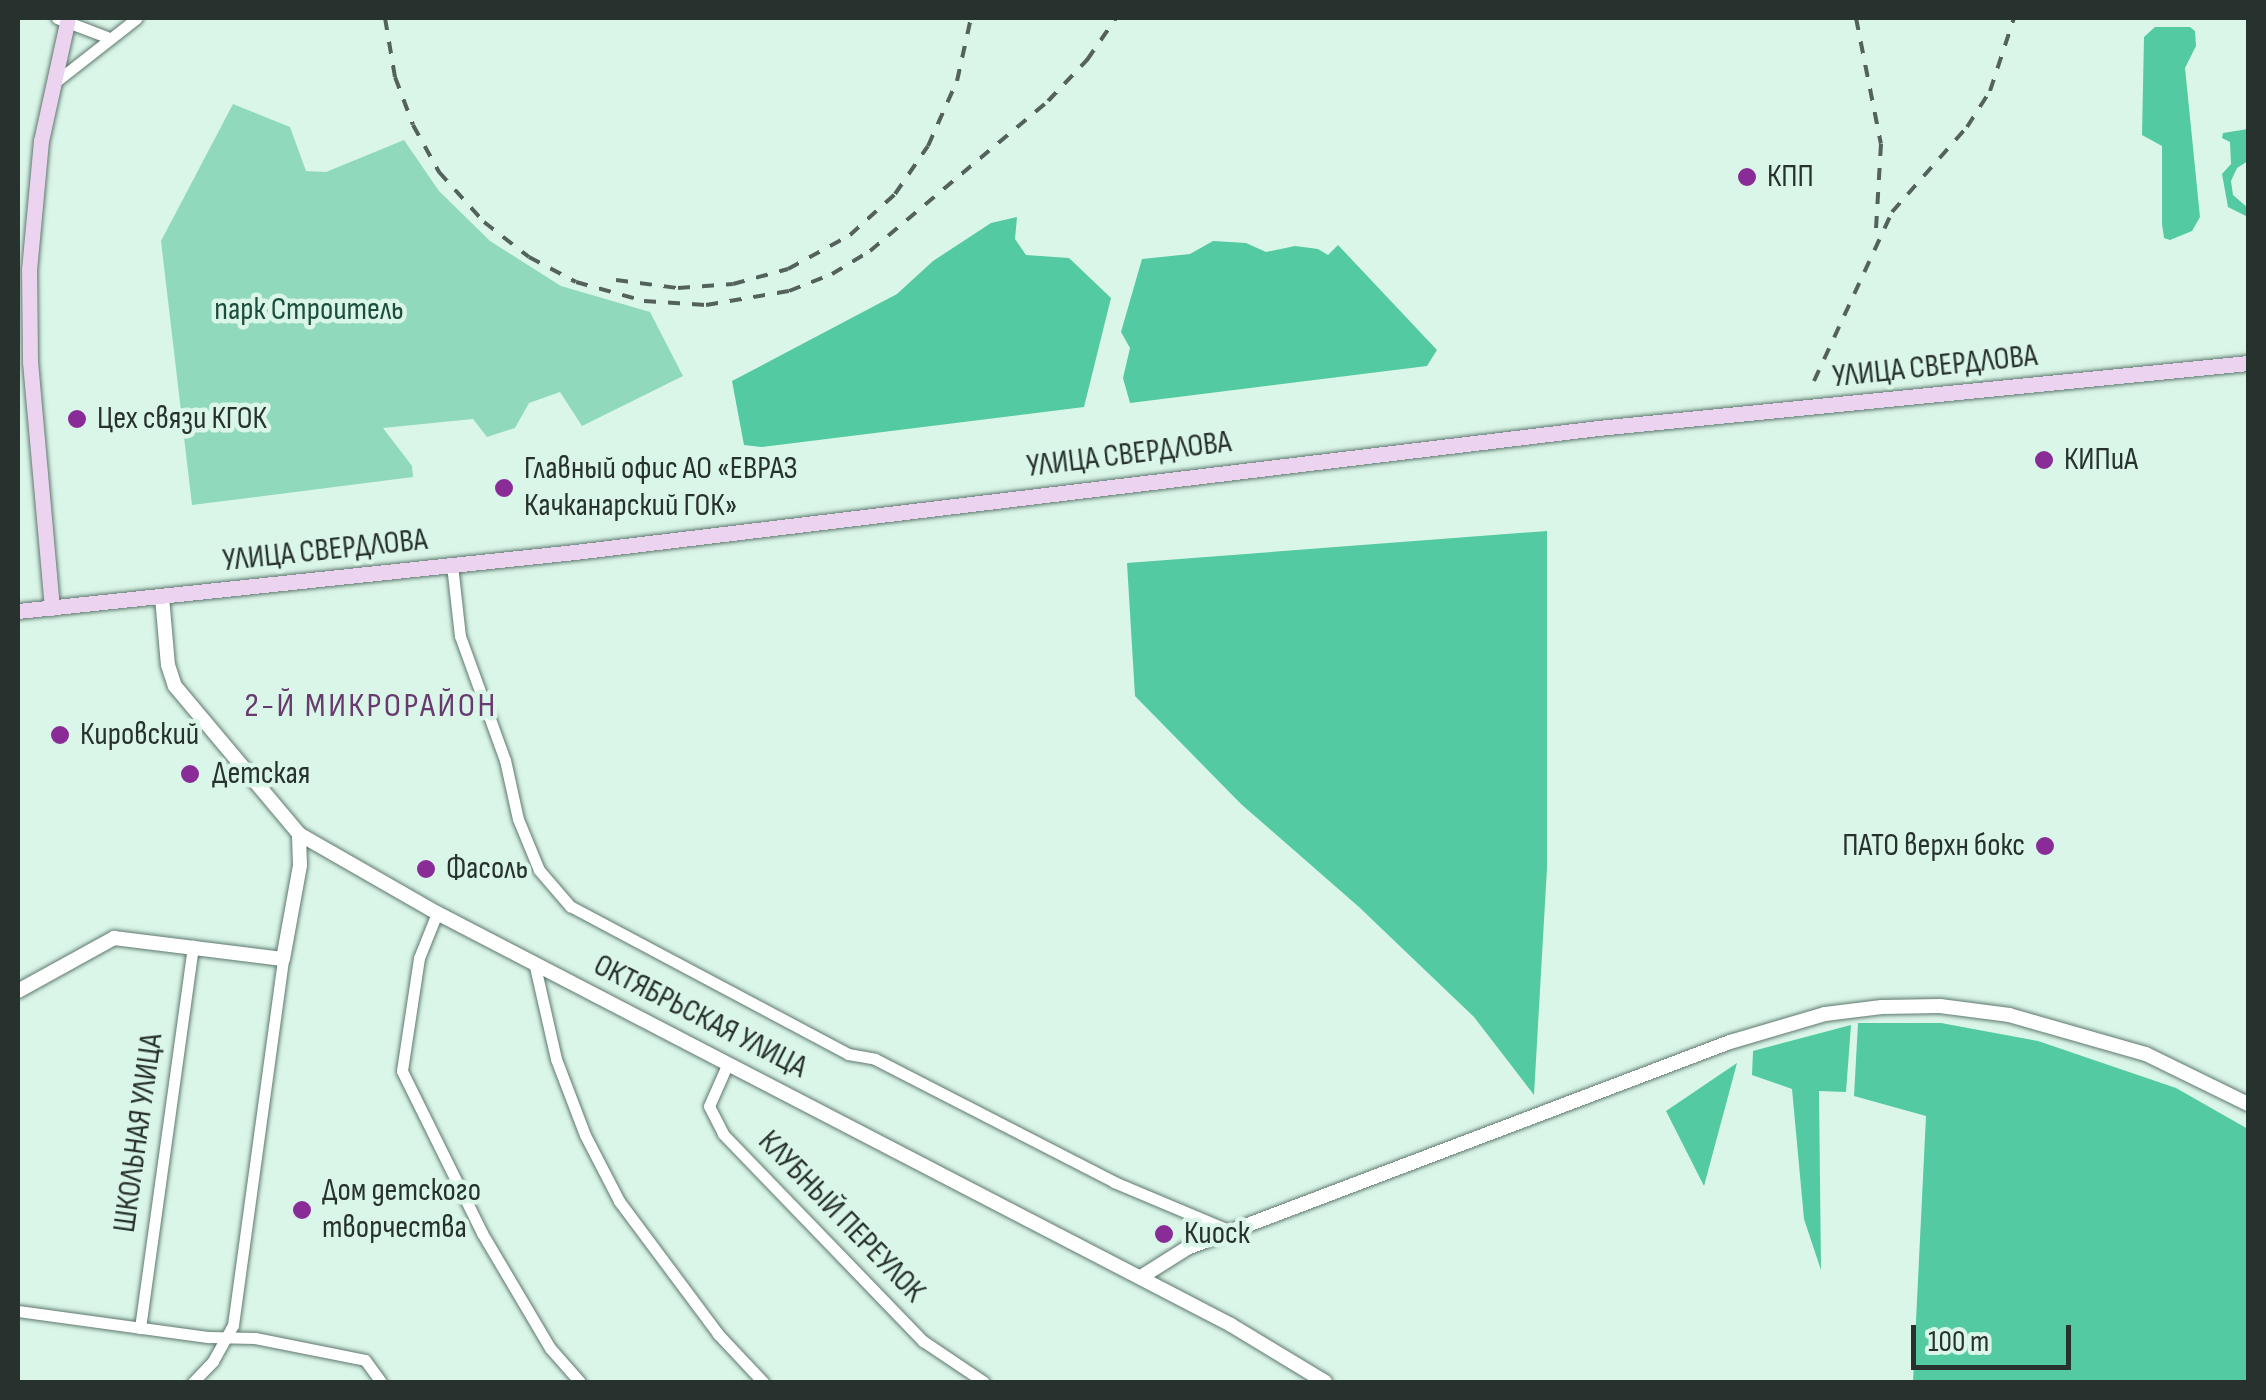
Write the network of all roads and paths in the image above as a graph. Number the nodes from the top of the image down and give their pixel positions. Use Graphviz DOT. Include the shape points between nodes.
graph roads {
  1 [pos="57,18"];
  2 [pos="68,18"];
  3 [pos="137,18"];
  4 [pos="108,37"];
  5 [pos="54,84"];
  6 [pos="2248,363"];
  7 [pos="452,565"];
  8 [pos="162,597"];
  9 [pos="52,608"];
  10 [pos="18,612"];
  11 [pos="299,834"];
  12 [pos="437,912"];
  13 [pos="193,946"];
  14 [pos="283,959"];
  15 [pos="534,962"];
  16 [pos="18,992"];
  17 [pos="728,1063"];
  18 [pos="2248,1104"];
  19 [pos="1232,1232"];
  20 [pos="1141,1277"];
  21 [pos="18,1311"];
  22 [pos="140,1328"];
  23 [pos="224,1337"];
  24 [pos="193,1382"];
  25 [pos="381,1382"];
  26 [pos="580,1382"];
  27 [pos="763,1382"];
  28 [pos="984,1382"];
  29 [pos="1325,1382"];
  1 -- 2 [label="street"];
  2 -- 4 [label="street"];
  2 -- 5 [label="main road"];
  3 -- 4 [label="street"];
  4 -- 5 [label="street"];
  5 -- 9 [label="main road" via="38,159 29,270 30,361"];
  6 -- 7 [label="main road, УЛИЦА СВЕРДЛОВА" via="1598,428"];
  7 -- 8 [label="main road, УЛИЦА СВЕРДЛОВА"];
  7 -- 19 [label="street" via="460,636 506,760 518,819 538,870 570,906 848,1054 875,1059 1114,1182"];
  8 -- 9 [label="main road, УЛИЦА СВЕРДЛОВА"];
  8 -- 11 [label="street, ОКТЯБРЬСКАЯ УЛИЦА" via="175,686"];
  9 -- 10 [label="main road, УЛИЦА СВЕРДЛОВА"];
  11 -- 12 [label="street, ОКТЯБРЬСКАЯ УЛИЦА"];
  11 -- 14 [label="street"];
  12 -- 15 [label="street, ОКТЯБРЬСКАЯ УЛИЦА"];
  12 -- 26 [label="street" via="419,958 402,1071 482,1233 550,1348"];
  13 -- 14 [label="street"];
  13 -- 16 [label="street" via="114,938"];
  13 -- 22 [label="street, ШКОЛЬНАЯ УЛИЦА"];
  14 -- 23 [label="street" via="234,1325"];
  15 -- 17 [label="street, ОКТЯБРЬСКАЯ УЛИЦА"];
  15 -- 27 [label="street" via="556,1059 618,1201 718,1334"];
  17 -- 20 [label="street, ОКТЯБРЬСКАЯ УЛИЦА"];
  17 -- 28 [label="street, КЛУБНЫЙ ПЕРЕУЛОК" via="709,1106 723,1134 923,1341"];
  18 -- 19 [label="street" via="2146,1054 1992,1012 1940,1006 1825,1014 1730,1042"];
  19 -- 20 [label="street" via="1187,1248"];
  20 -- 29 [label="street, ОКТЯБРЬСКАЯ УЛИЦА"];
  21 -- 22 [label="street"];
  22 -- 23 [label="street"];
  23 -- 24 [label="street" via="214,1361"];
  23 -- 25 [label="street" via="365,1360"];
}
